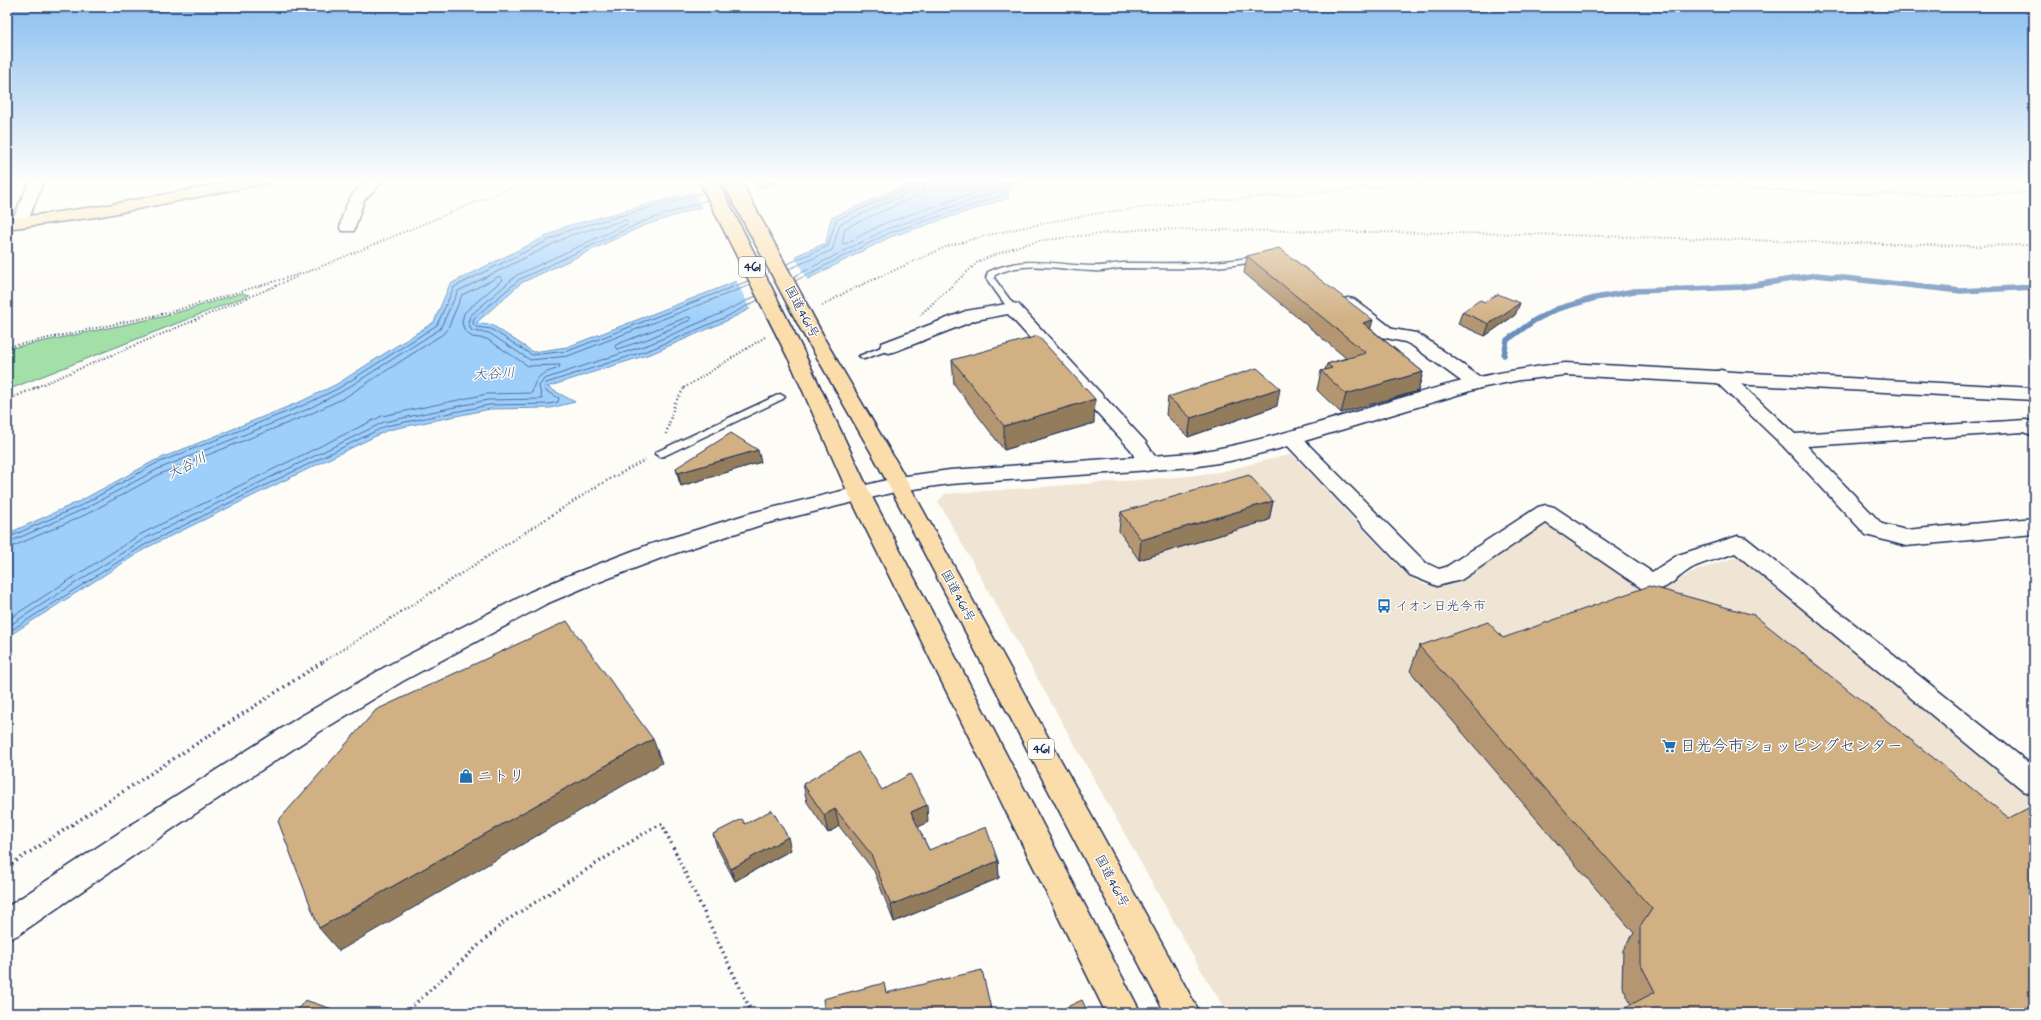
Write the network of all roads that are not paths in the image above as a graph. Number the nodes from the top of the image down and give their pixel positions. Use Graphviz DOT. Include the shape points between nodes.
graph roads {
  1 [pos="732,228"];
  2 [pos="756,228"];
  3 [pos="1268,256"];
  4 [pos="1333,292"];
  5 [pos="1012,308"];
  6 [pos="889,347"];
  7 [pos="864,356"];
  8 [pos="1721,376"];
  9 [pos="1476,383"];
  10 [pos="2034,394"];
  11 [pos="780,397"];
  12 [pos="2034,430"];
  13 [pos="1291,438"];
  14 [pos="1790,441"];
  15 [pos="660,454"];
  16 [pos="1147,464"];
  17 [pos="899,484"];
  18 [pos="859,493"];
  19 [pos="2034,526"];
  20 [pos="2034,783"];
  21 [pos="7,925"];
  22 [pos="1124,1013"];
  23 [pos="1183,1013"];
  1 -- 18 [label="main road, 国道461号 / 461, bridge" via="796,355"];
  2 -- 17 [label="main road, 国道461号 / 461, bridge" via="816,340"];
  3 -- 5 [label="lane" via="1243,262 1189,267 1124,266 1096,269 1043,264 1014,265 998,269 990,278"];
  4 -- 9 [label="street" via="1387,333 1419,342"];
  5 -- 6 [label="street" via="972,315"];
  5 -- 16 [label="street" via="1138,446"];
  6 -- 7 [label="lane"];
  8 -- 9 [label="street" via="1565,369 1520,374"];
  8 -- 10 [label="street"];
  8 -- 14 [label="street"];
  9 -- 13 [label="street"];
  11 -- 15 [label="lane"];
  12 -- 14 [label="street" via="2026,426"];
  13 -- 16 [label="street" via="1230,454"];
  13 -- 20 [label="street" via="1418,569 1437,578 1452,574 1546,512 1652,584 1686,561 1738,544"];
  14 -- 19 [label="street" via="1874,530 1906,538"];
  16 -- 17 [label="street" via="950,477"];
  17 -- 18 [label="street"];
  17 -- 23 [label="main road, 国道461号 / 461"];
  18 -- 21 [label="street" via="759,518 656,551 578,581 494,620 394,674 307,726"];
  18 -- 22 [label="main road, 国道461号 / 461"];
}
